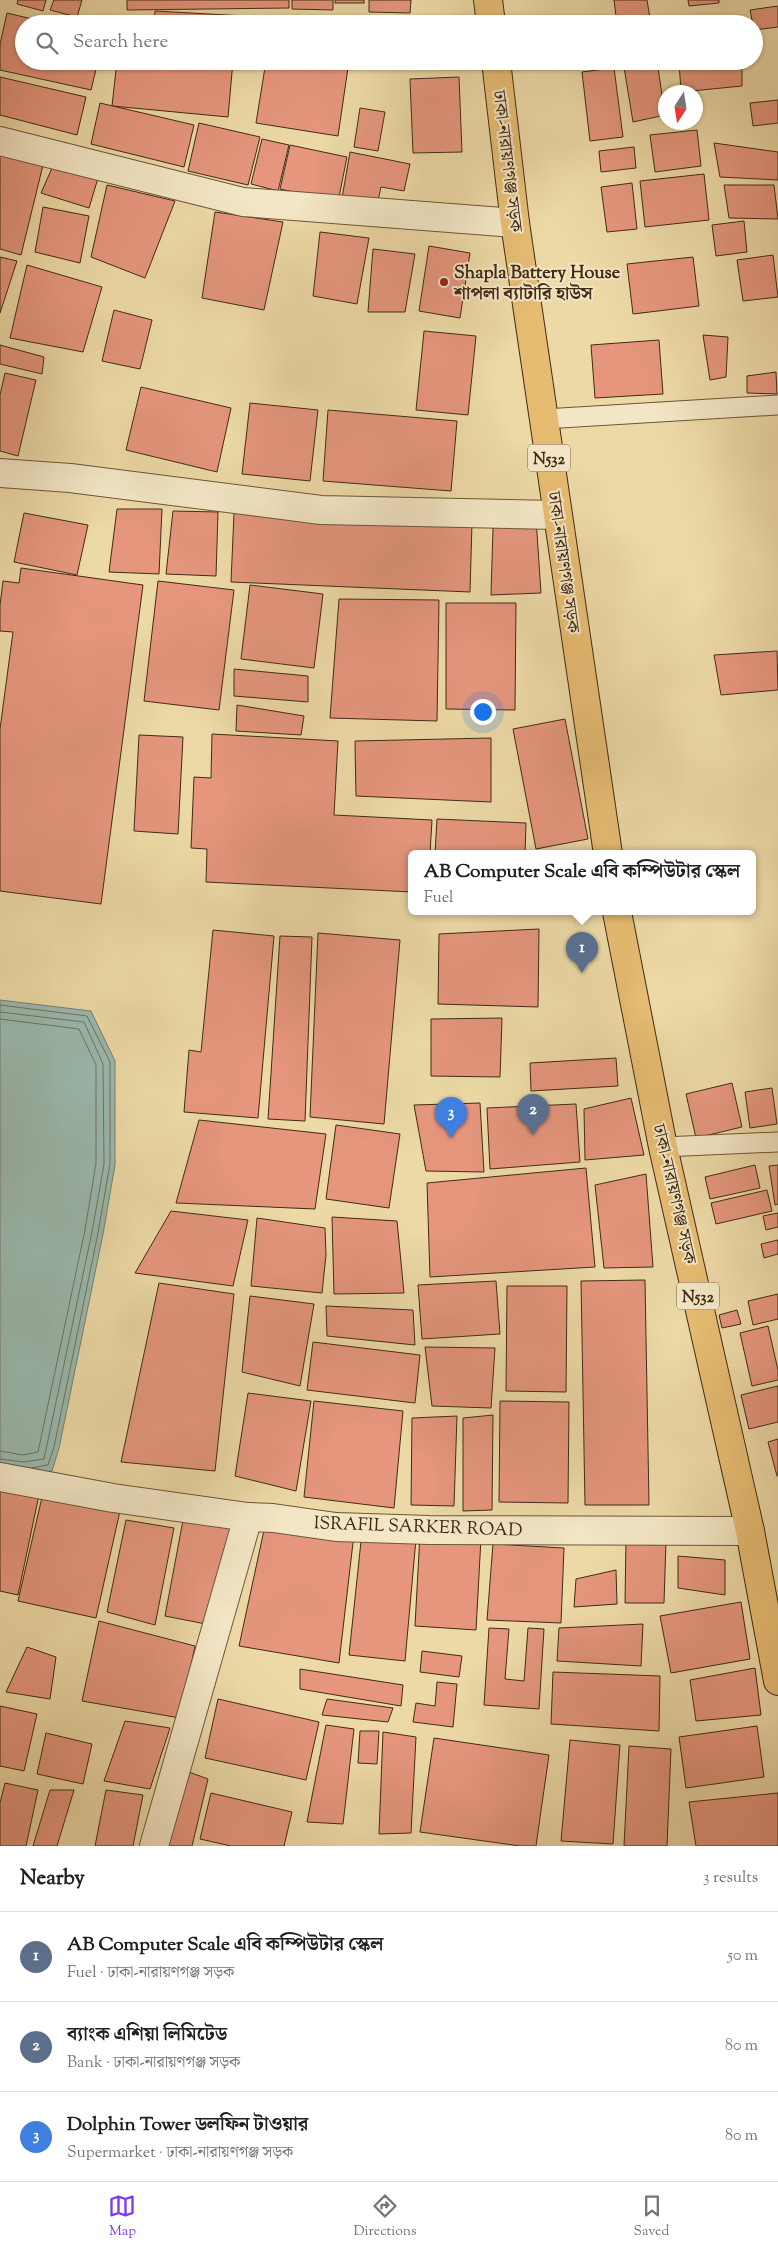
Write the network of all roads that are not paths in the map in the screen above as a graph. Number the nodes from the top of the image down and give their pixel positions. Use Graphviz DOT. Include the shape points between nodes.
graph roads {
  1 [pos="488,0"];
  2 [pos="490,15"];
  3 [pos="497,70"];
  4 [pos="0,141"];
  5 [pos="515,222"];
  6 [pos="778,405"];
  7 [pos="544,419"];
  8 [pos="0,472"];
  9 [pos="557,515"];
  10 [pos="607,850"];
  11 [pos="618,915"];
  12 [pos="778,1142"];
  13 [pos="663,1147"];
  14 [pos="0,1477"];
  15 [pos="248,1517"];
  16 [pos="750,1531"];
  17 [pos="778,1681"];
  18 [pos="154,1846"];
  1 -- 2 [label="highway"];
  3 -- 5 [label="highway, ঢাকা-নারায়ণগঞ্জ সড়ক / N532"];
  4 -- 5 [label="street" via="243,202"];
  5 -- 7 [label="highway, ঢাকা-নারায়ণগঞ্জ সড়ক / N532"];
  6 -- 7 [label="lane"];
  7 -- 9 [label="highway, ঢাকা-নারায়ণগঞ্জ সড়ক / N532"];
  8 -- 9 [label="street" via="321,510"];
  9 -- 10 [label="highway, ঢাকা-নারায়ণগঞ্জ সড়ক / N532"];
  11 -- 13 [label="highway, ঢাকা-নারায়ণগঞ্জ সড়ক / N532"];
  12 -- 13 [label="lane"];
  13 -- 16 [label="highway, ঢাকা-নারায়ণগঞ্জ সড়ক / N532"];
  14 -- 15 [label="street, ISRAFIL SARKER ROAD" via="113,1498"];
  15 -- 16 [label="street, ISRAFIL SARKER ROAD" via="336,1526 430,1530"];
  15 -- 18 [label="street"];
  16 -- 17 [label="highway, ঢাকা-নারায়ণগঞ্জ সড়ক / N532"];
}
